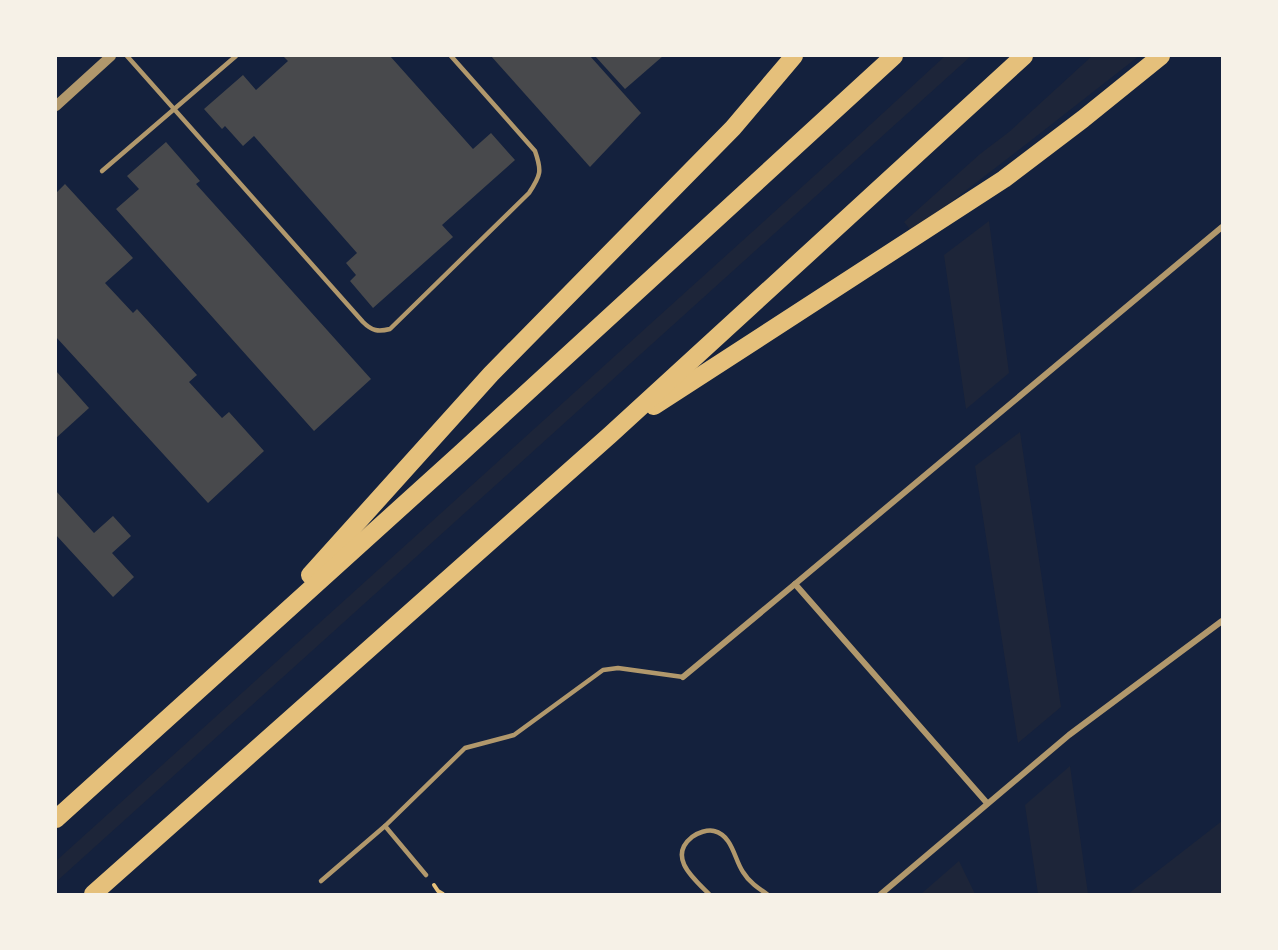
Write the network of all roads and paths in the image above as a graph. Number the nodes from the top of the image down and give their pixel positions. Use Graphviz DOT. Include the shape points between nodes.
graph roads {
  1 [pos="111,56"];
  2 [pos="127,56"];
  3 [pos="236,56"];
  4 [pos="452,56"];
  5 [pos="794,56"];
  6 [pos="894,56"];
  7 [pos="1024,56"];
  8 [pos="1161,56"];
  9 [pos="56,106"];
  10 [pos="174,108"];
  11 [pos="102,171"];
  12 [pos="1222,227"];
  13 [pos="610,435"];
  14 [pos="795,584"];
  15 [pos="1222,621"];
  16 [pos="246,646"];
  17 [pos="683,677"];
  18 [pos="987,803"];
  19 [pos="56,819"];
  20 [pos="384,826"];
  21 [pos="426,875"];
  22 [pos="321,881"];
  23 [pos="93,894"];
  24 [pos="709,894"];
  25 [pos="767,894"];
  26 [pos="881,894"];
  1 -- 9 [label="street"];
  2 -- 10 [label="lane"];
  3 -- 10 [label="lane"];
  4 -- 10 [label="lane" via="535,150 540,165 537,181 390,329 380,331 363,322"];
  5 -- 16 [label="highway" via="733,128 491,374"];
  6 -- 16 [label="highway"];
  7 -- 13 [label="highway"];
  8 -- 13 [label="highway" via="1004,179"];
  10 -- 11 [label="lane"];
  12 -- 14 [label="street"];
  13 -- 23 [label="highway"];
  14 -- 17 [label="street"];
  14 -- 18 [label="street"];
  15 -- 18 [label="street" via="1069,735"];
  16 -- 19 [label="highway"];
  17 -- 20 [label="lane" via="618,668 603,670 514,735 465,748"];
  18 -- 26 [label="street"];
  20 -- 21 [label="lane"];
  20 -- 22 [label="lane"];
  24 -- 25 [label="lane" via="682,860 682,851 691,837 708,831 716,831 730,844 744,875"];
}
